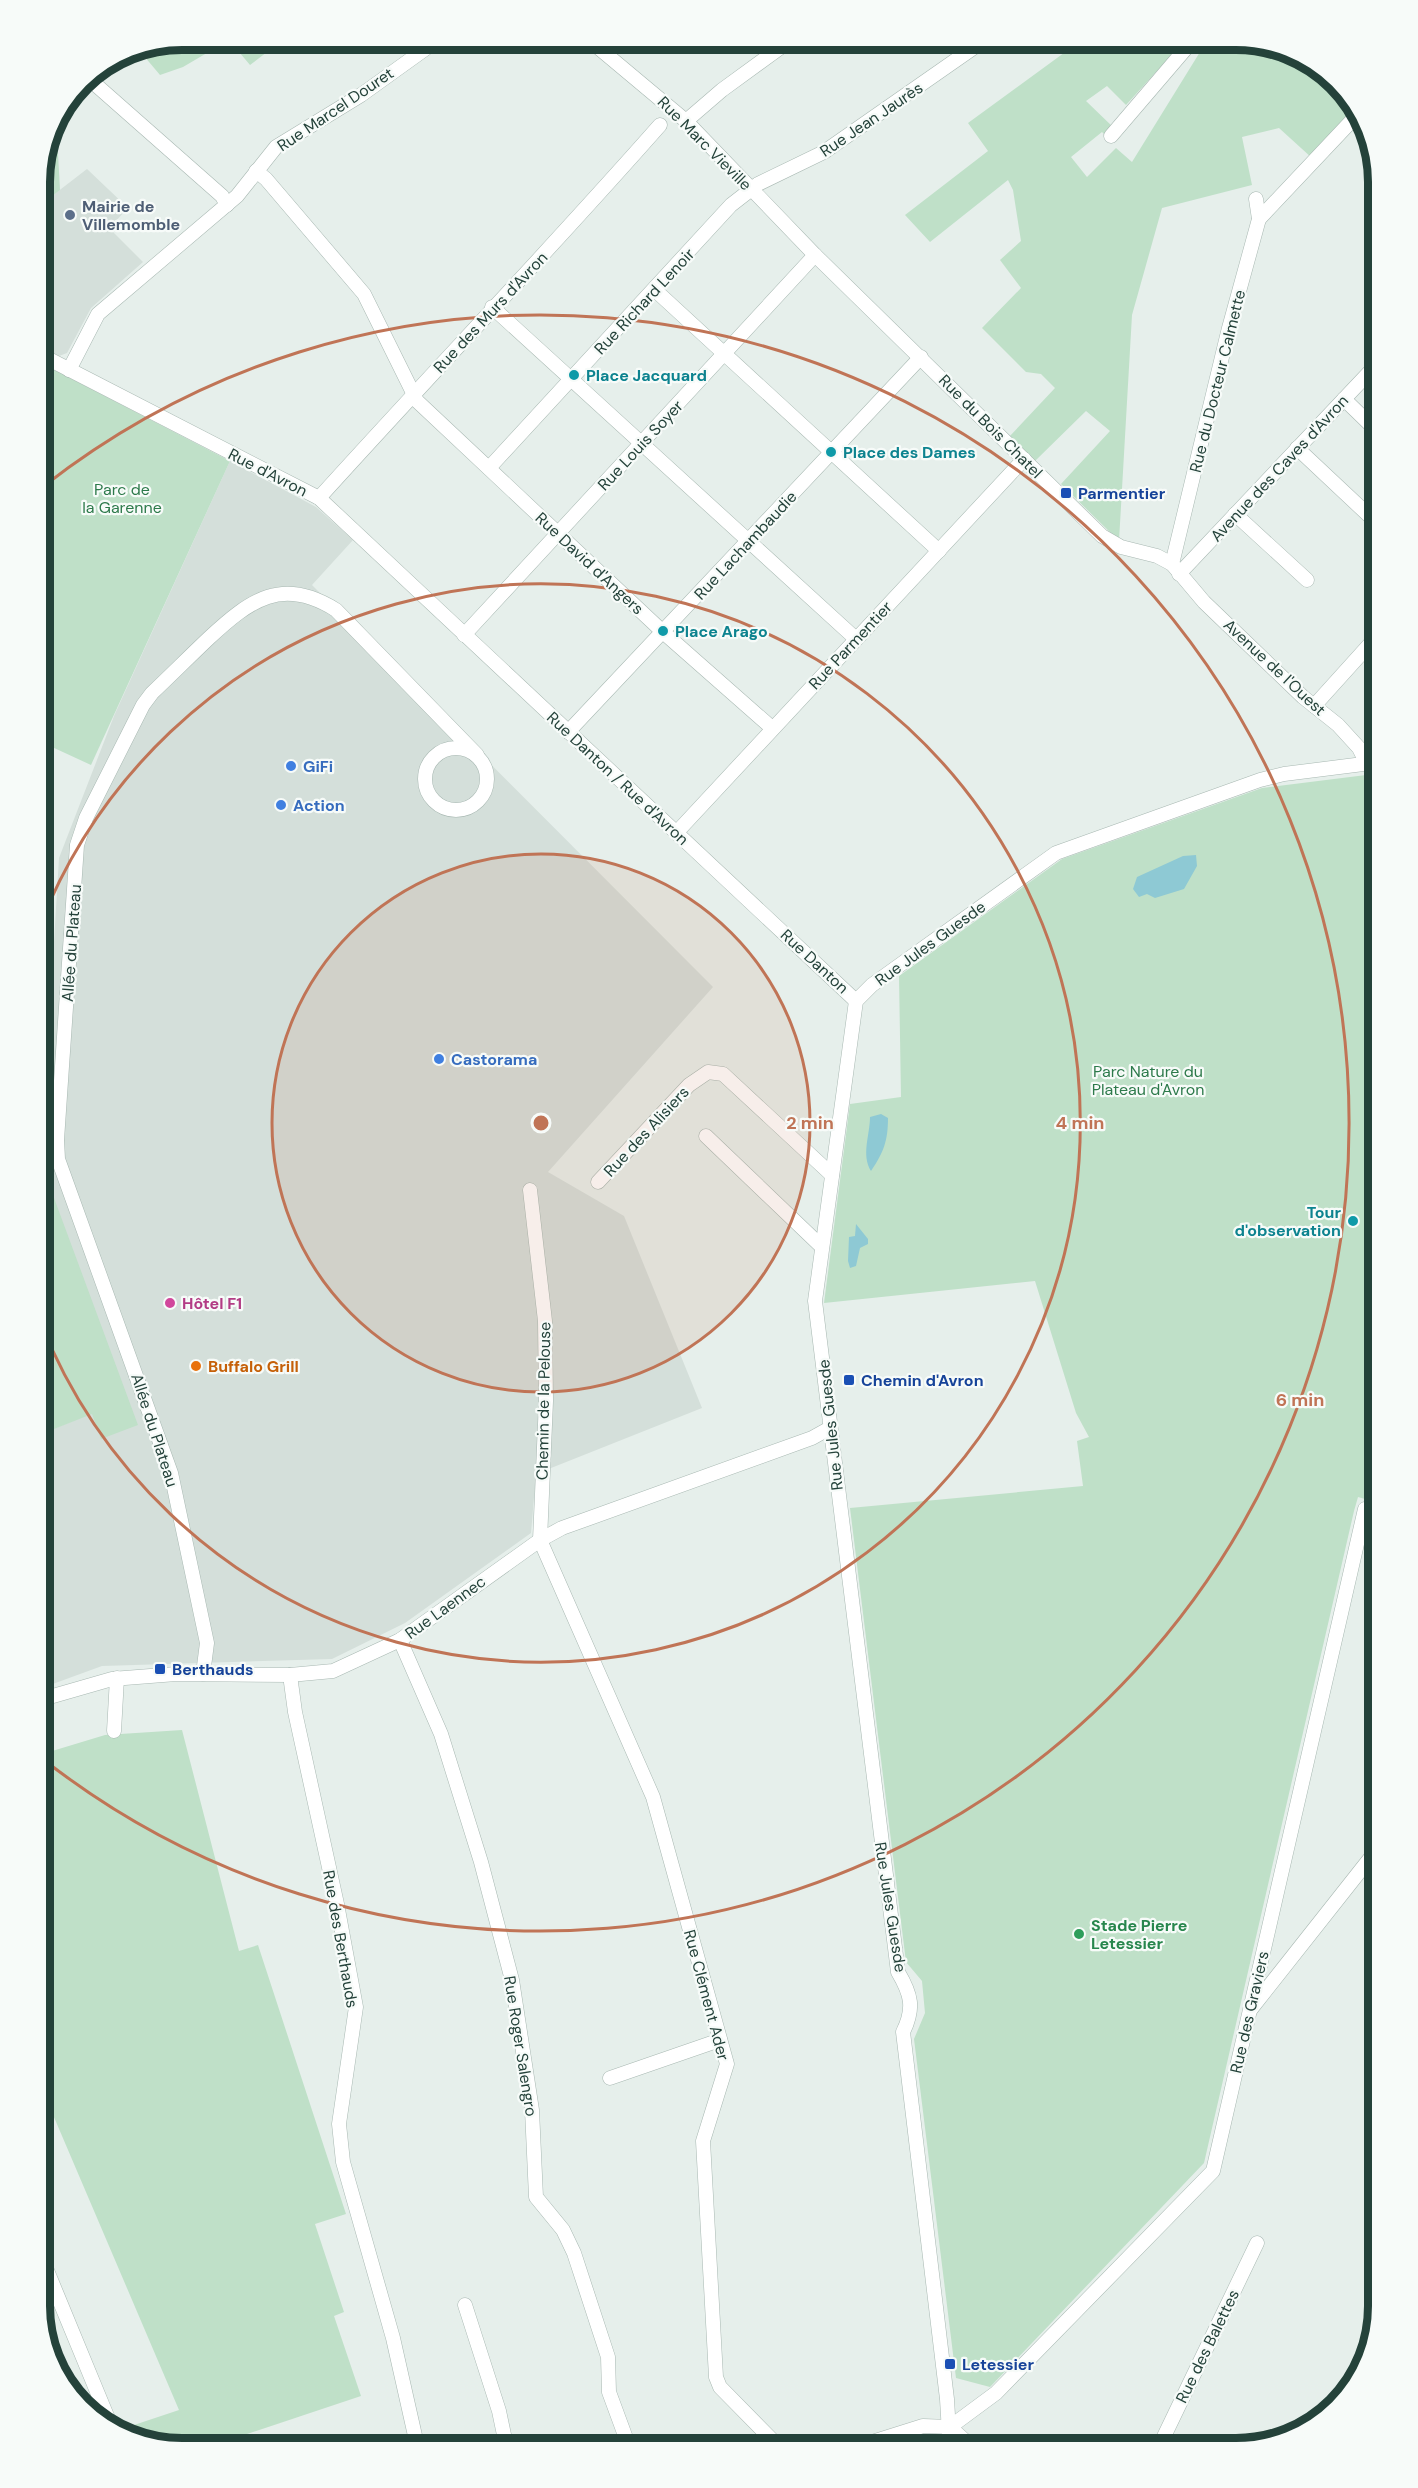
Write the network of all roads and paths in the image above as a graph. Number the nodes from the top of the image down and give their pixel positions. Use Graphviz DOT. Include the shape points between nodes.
graph roads {
  1 [pos="424,50"];
  2 [pos="601,50"];
  3 [pos="777,50"];
  4 [pos="970,50"];
  5 [pos="1185,50"];
  6 [pos="93,83"];
  7 [pos="1353,119"];
  8 [pos="686,122"];
  9 [pos="660,125"];
  10 [pos="1111,136"];
  11 [pos="256,171"];
  12 [pos="751,188"];
  13 [pos="1256,199"];
  14 [pos="227,205"];
  15 [pos="1259,219"];
  16 [pos="815,255"];
  17 [pos="655,290"];
  18 [pos="492,307"];
  19 [pos="725,355"];
  20 [pos="921,357"];
  21 [pos="50,360"];
  22 [pos="69,370"];
  23 [pos="1369,373"];
  24 [pos="571,379"];
  25 [pos="414,394"];
  26 [pos="1344,399"];
  27 [pos="1369,423"];
  28 [pos="642,443"];
  29 [pos="1298,448"];
  30 [pos="832,453"];
  31 [pos="1024,459"];
  32 [pos="489,468"];
  33 [pos="319,498"];
  34 [pos="1235,514"];
  35 [pos="1369,515"];
  36 [pos="558,533"];
  37 [pos="749,540"];
  38 [pos="939,551"];
  39 [pos="1176,569"];
  40 [pos="1307,580"];
  41 [pos="663,632"];
  42 [pos="464,635"];
  43 [pos="856,639"];
  44 [pos="1369,645"];
  45 [pos="1314,706"];
  46 [pos="442,721"];
  47 [pos="772,728"];
  48 [pos="568,732"];
  49 [pos="439,752"];
  50 [pos="477,755"];
  51 [pos="1369,759"];
  52 [pos="1369,763"];
  53 [pos="677,832"];
  54 [pos="773,921"];
  55 [pos="856,1001"];
  56 [pos="706,1136"];
  57 [pos="831,1175"];
  58 [pos="598,1182"];
  59 [pos="530,1190"];
  60 [pos="822,1247"];
  61 [pos="830,1428"];
  62 [pos="1369,1510"];
  63 [pos="540,1540"];
  64 [pos="400,1640"];
  65 [pos="203,1674"];
  66 [pos="290,1675"];
  67 [pos="117,1678"];
  68 [pos="50,1697"];
  69 [pos="114,1731"];
  70 [pos="1369,1860"];
  71 [pos="1250,2010"];
  72 [pos="720,2040"];
  73 [pos="610,2078"];
  74 [pos="1257,2243"];
  75 [pos="50,2278"];
  76 [pos="465,2305"];
  77 [pos="107,2415"];
  78 [pos="950,2427"];
  79 [pos="416,2438"];
  80 [pos="505,2438"];
  81 [pos="626,2438"];
  82 [pos="770,2438"];
  83 [pos="884,2438"];
  84 [pos="950,2438"];
  85 [pos="962,2438"];
  86 [pos="1163,2438"];
  1 -- 11 [label="street, Rue Marcel Douret" via="361,95 276,147"];
  2 -- 8 [label="street, Rue Marc Vieville"];
  3 -- 8 [label="street"];
  4 -- 12 [label="street, Rue Jean Jaurès" via="824,152"];
  5 -- 10 [label="street"];
  6 -- 14 [label="street" via="222,196"];
  7 -- 15 [label="street"];
  8 -- 12 [label="street, Rue Marc Vieville"];
  9 -- 18 [label="street, Rue des Murs d'Avron"];
  11 -- 14 [label="street, Rue Marcel Douret"];
  11 -- 25 [label="street, Rue David d'Angers" via="364,294"];
  12 -- 16 [label="street, Rue Marc Vieville"];
  12 -- 17 [label="street, Rue Richard Lenoir"];
  13 -- 15 [label="street, Rue du Docteur Calmette"];
  14 -- 22 [label="street, Rue Marcel Douret" via="98,314"];
  15 -- 39 [label="street, Rue du Docteur Calmette" via="1229,328"];
  16 -- 19 [label="street, Rue Louis Soyer"];
  16 -- 20 [label="street, Rue du Bois Chatel"];
  17 -- 19 [label="street"];
  17 -- 24 [label="street, Rue Richard Lenoir"];
  18 -- 24 [label="street"];
  18 -- 25 [label="street, Rue des Murs d'Avron"];
  19 -- 28 [label="street, Rue Louis Soyer"];
  19 -- 30 [label="street"];
  20 -- 30 [label="street, Rue Lachambaudie"];
  20 -- 31 [label="street, Rue du Bois Chatel"];
  21 -- 22 [label="street, Rue d'Avron"];
  22 -- 33 [label="street, Rue d'Avron"];
  23 -- 26 [label="street, Avenue des Caves d'Avron"];
  24 -- 28 [label="street"];
  24 -- 32 [label="street, Rue Richard Lenoir"];
  25 -- 32 [label="street, Rue David d'Angers"];
  25 -- 33 [label="street, Rue des Murs d'Avron"];
  26 -- 27 [label="street"];
  26 -- 29 [label="street, Avenue des Caves d'Avron"];
  28 -- 36 [label="street, Rue Louis Soyer"];
  28 -- 37 [label="street"];
  29 -- 34 [label="street, Avenue des Caves d'Avron"];
  29 -- 35 [label="street"];
  30 -- 37 [label="street, Rue Lachambaudie"];
  30 -- 38 [label="street"];
  31 -- 38 [label="street, Rue Parmentier"];
  31 -- 39 [label="street, Rue du Bois Chatel" via="1102,536 1121,547 1157,555"];
  32 -- 36 [label="street, Rue David d'Angers"];
  33 -- 42 [label="street, Rue d'Avron"];
  34 -- 39 [label="street, Avenue des Caves d'Avron"];
  34 -- 40 [label="street"];
  36 -- 41 [label="street, Rue David d'Angers"];
  36 -- 42 [label="street, Rue Louis Soyer"];
  37 -- 41 [label="street, Rue Lachambaudie"];
  37 -- 43 [label="street"];
  38 -- 43 [label="street, Rue Parmentier"];
  39 -- 45 [label="street, Avenue de l'Ouest" via="1204,602"];
  41 -- 47 [label="street, Rue David d'Angers"];
  41 -- 48 [label="street, Rue Lachambaudie"];
  42 -- 48 [label="street, Rue Danton / Rue d'Avron"];
  43 -- 47 [label="street, Rue Parmentier"];
  44 -- 45 [label="street"];
  45 -- 51 [label="street, Avenue de l'Ouest"];
  46 -- 49 [label="street" via="446,732"];
  46 -- 50 [label="street, Allée du Plateau"];
  46 -- 65 [label="street, Allée du Plateau" via="336,609 308,596 269,595 237,612 152,693 80,831 58,1160 171,1473 207,1643"];
  47 -- 53 [label="street, Rue Parmentier"];
  48 -- 53 [label="street, Rue Danton / Rue d'Avron"];
  49 -- 50 [label="street" via="458,748"];
  49 -- 50 [label="street" via="427,767 426,786 437,805 456,810 467,808 483,795 487,774"];
  52 -- 55 [label="street, Rue Jules Guesde" via="1260,780 1056,853 872,985"];
  53 -- 54 [label="street, Rue Danton / Rue d'Avron"];
  54 -- 55 [label="street, Rue Danton"];
  55 -- 57 [label="street, Rue Jules Guesde"];
  56 -- 60 [label="street"];
  57 -- 58 [label="street, Rue des Alisiers" via="723,1074 708,1072 688,1085"];
  57 -- 60 [label="street, Rue Jules Guesde"];
  59 -- 63 [label="street, Chemin de la Pelouse" via="545,1321"];
  60 -- 61 [label="street, Rue Jules Guesde" via="815,1301"];
  61 -- 63 [label="street, Rue Laennec" via="812,1438 562,1528"];
  61 -- 78 [label="street, Rue Jules Guesde" via="898,1972 912,2000 903,2032"];
  62 -- 71 [label="street, Rue des Graviers" via="1365,1509"];
  63 -- 64 [label="street, Rue Laennec"];
  63 -- 72 [label="street, Rue Clément Ader" via="653,1797"];
  64 -- 66 [label="street, Rue Laennec" via="333,1671"];
  64 -- 81 [label="street, Rue Roger Salengro" via="441,1734 512,1980 532,2110 536,2197 563,2230 574,2253 608,2358 609,2392"];
  65 -- 66 [label="street, Rue Laennec"];
  65 -- 67 [label="street, Rue Laennec"];
  66 -- 79 [label="street, Rue des Berthauds" via="356,2007 339,2124 343,2162 393,2338"];
  67 -- 68 [label="street, Rue Laennec"];
  67 -- 69 [label="street"];
  70 -- 71 [label="street"];
  71 -- 78 [label="street, Rue des Graviers" via="1213,2171 996,2393"];
  72 -- 73 [label="street"];
  72 -- 82 [label="street, Rue Clément Ader" via="727,2064 703,2141 716,2378 720,2387"];
  74 -- 86 [label="street, Rue des Balettes"];
  75 -- 77 [label="street"];
  76 -- 80 [label="street"];
  78 -- 83 [label="street" via="923,2426"];
  78 -- 84 [label="street, Rue Jules Guesde"];
  78 -- 85 [label="street"];
}
